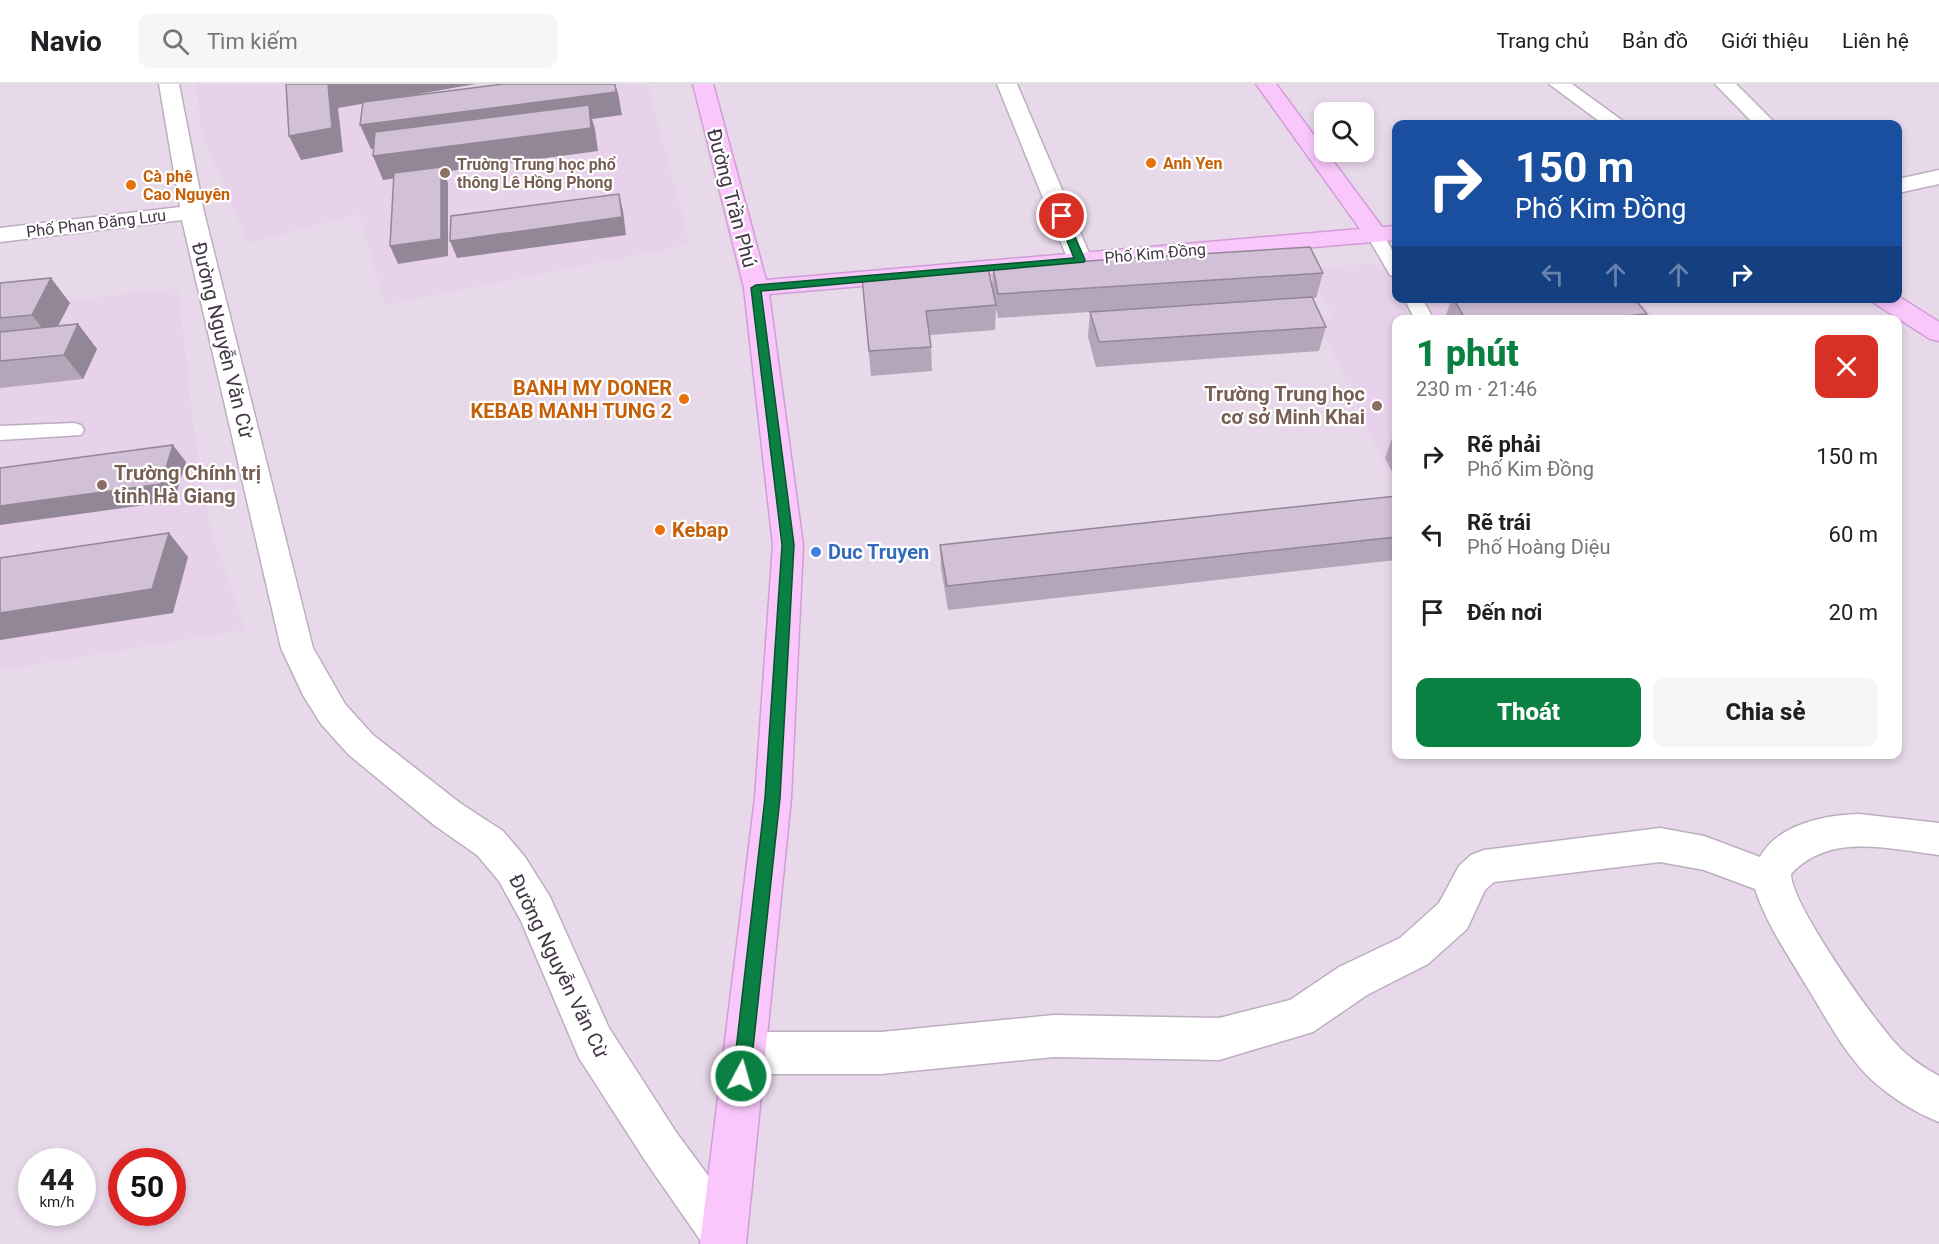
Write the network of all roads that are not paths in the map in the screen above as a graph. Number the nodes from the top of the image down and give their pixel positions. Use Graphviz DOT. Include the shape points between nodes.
graph roads {
  1 [pos="169,84"];
  2 [pos="703,84"];
  3 [pos="1007,84"];
  4 [pos="1266,84"];
  5 [pos="1559,84"];
  6 [pos="1725,84"];
  7 [pos="1610,120"];
  8 [pos="1761,120"];
  9 [pos="1939,177"];
  10 [pos="1902,185"];
  11 [pos="192,212"];
  12 [pos="1386,233"];
  13 [pos="0,235"];
  14 [pos="1392,256"];
  15 [pos="1080,260"];
  16 [pos="756,288"];
  17 [pos="1891,303"];
  18 [pos="1939,333"];
  19 [pos="74,429"];
  20 [pos="0,433"];
  21 [pos="1939,839"];
  22 [pos="1771,878"];
  23 [pos="744,1053"];
  24 [pos="1939,1101"];
  25 [pos="723,1239"];
  1 -- 11 [label="street, Đường Nguyễn Văn Cừ"];
  2 -- 16 [label="main road, Đường Trần Phú"];
  3 -- 15 [label="street"];
  4 -- 12 [label="main road"];
  5 -- 7 [label="street"];
  6 -- 8 [label="street"];
  9 -- 10 [label="street"];
  11 -- 13 [label="street, Phố Phan Đăng Lưu"];
  11 -- 25 [label="street, Đường Nguyễn Văn Cừ" via="297,648 315,685 333,714 361,745 490,843 512,869 536,910 594,1043"];
  12 -- 14 [label="lane"];
  12 -- 15 [label="main road, Phố Kim Đồng"];
  15 -- 16 [label="main road, Phố Kim Đồng"];
  16 -- 23 [label="main road, Đường Trần Phú" via="788,545 773,798"];
  17 -- 18 [label="main road"];
  19 -- 20 [label="lane"];
  21 -- 22 [label="street" via="1868,831 1814,835 1798,842 1774,864"];
  22 -- 23 [label="street" via="1704,853 1660,845 1484,867 1472,878 1452,916 1414,951 1353,981 1299,1018 1220,1039 1054,1036 881,1053"];
  22 -- 24 [label="street" via="1795,932 1862,1035 1885,1063"];
  23 -- 25 [label="main road, Đường Trần Phú"];
}
